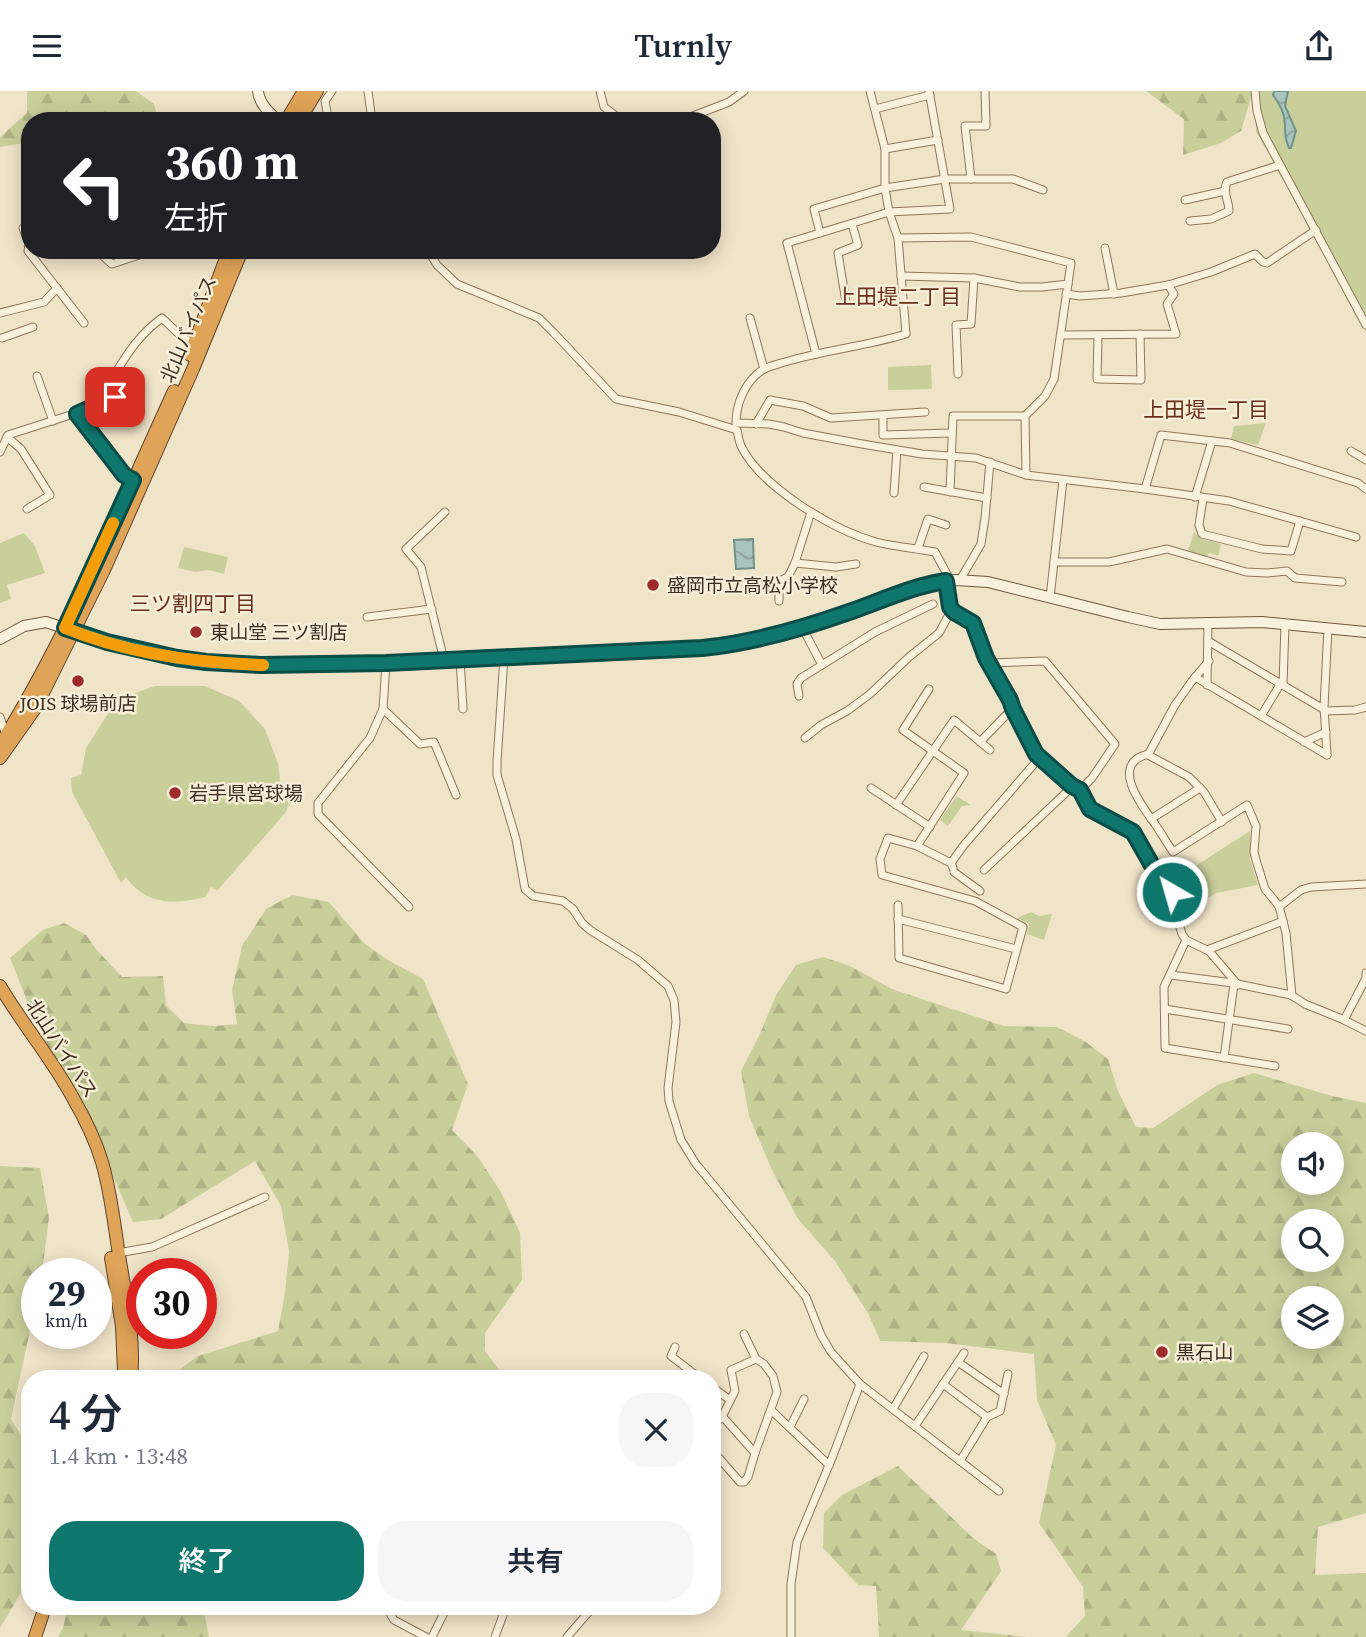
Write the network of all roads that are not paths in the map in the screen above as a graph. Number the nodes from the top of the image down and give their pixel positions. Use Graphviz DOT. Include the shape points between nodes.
graph roads {
  1 [pos="258,91"];
  2 [pos="304,91"];
  3 [pos="317,91"];
  4 [pos="332,91"];
  5 [pos="368,91"];
  6 [pos="600,91"];
  7 [pos="744,91"];
  8 [pos="870,91"];
  9 [pos="985,91"];
  10 [pos="1255,91"];
  11 [pos="930,93"];
  12 [pos="875,109"];
  13 [pos="268,112"];
  14 [pos="291,112"];
  15 [pos="304,112"];
  16 [pos="327,112"];
  17 [pos="371,112"];
  18 [pos="611,112"];
  19 [pos="703,112"];
  20 [pos="938,140"];
  21 [pos="884,149"];
  22 [pos="1280,165"];
  23 [pos="945,179"];
  24 [pos="971,179"];
  25 [pos="884,188"];
  26 [pos="1043,190"];
  27 [pos="1225,191"];
  28 [pos="1185,200"];
  29 [pos="888,212"];
  30 [pos="1190,221"];
  31 [pos="852,224"];
  32 [pos="1316,230"];
  33 [pos="820,233"];
  34 [pos="898,238"];
  35 [pos="1105,248"];
  36 [pos="34,259"];
  37 [pos="107,259"];
  38 [pos="128,259"];
  39 [pos="226,259"];
  40 [pos="238,259"];
  41 [pos="433,259"];
  42 [pos="901,276"];
  43 [pos="974,278"];
  44 [pos="1068,284"];
  45 [pos="1168,285"];
  46 [pos="57,288"];
  47 [pos="1066,294"];
  48 [pos="1114,294"];
  49 [pos="846,302"];
  50 [pos="0,313"];
  51 [pos="750,318"];
  52 [pos="84,323"];
  53 [pos="1366,325"];
  54 [pos="33,327"];
  55 [pos="1140,334"];
  56 [pos="1061,335"];
  57 [pos="1098,335"];
  58 [pos="2,338"];
  59 [pos="195,343"];
  60 [pos="816,354"];
  61 [pos="764,369"];
  62 [pos="958,374"];
  63 [pos="37,376"];
  64 [pos="925,412"];
  65 [pos="77,414"];
  66 [pos="883,416"];
  67 [pos="1025,416"];
  68 [pos="53,421"];
  69 [pos="755,424"];
  70 [pos="951,433"];
  71 [pos="883,435"];
  72 [pos="7,437"];
  73 [pos="1212,441"];
  74 [pos="882,448"];
  75 [pos="897,450"];
  76 [pos="1351,451"];
  77 [pos="0,452"];
  78 [pos="953,456"];
  79 [pos="1366,460"];
  80 [pos="989,462"];
  81 [pos="1026,475"];
  82 [pos="1063,479"];
  83 [pos="133,480"];
  84 [pos="923,487"];
  85 [pos="1145,489"];
  86 [pos="1366,489"];
  87 [pos="950,492"];
  88 [pos="894,493"];
  89 [pos="1199,497"];
  90 [pos="987,498"];
  91 [pos="27,509"];
  92 [pos="445,512"];
  93 [pos="811,512"];
  94 [pos="1300,521"];
  95 [pos="946,525"];
  96 [pos="1356,537"];
  97 [pos="918,548"];
  98 [pos="1054,562"];
  99 [pos="795,563"];
  100 [pos="856,563"];
  101 [pos="952,580"];
  102 [pos="1342,582"];
  103 [pos="1050,597"];
  104 [pos="779,601"];
  105 [pos="933,604"];
  106 [pos="432,609"];
  107 [pos="952,609"];
  108 [pos="367,617"];
  109 [pos="1208,623"];
  110 [pos="1285,624"];
  111 [pos="802,627"];
  112 [pos="1328,628"];
  113 [pos="69,630"];
  114 [pos="1366,632"];
  115 [pos="0,639"];
  116 [pos="1208,641"];
  117 [pos="504,657"];
  118 [pos="460,659"];
  119 [pos="444,660"];
  120 [pos="1209,661"];
  121 [pos="386,663"];
  122 [pos="990,663"];
  123 [pos="822,665"];
  124 [pos="1195,677"];
  125 [pos="1282,683"];
  126 [pos="1208,685"];
  127 [pos="929,689"];
  128 [pos="799,696"];
  129 [pos="1366,707"];
  130 [pos="1013,708"];
  131 [pos="383,709"];
  132 [pos="463,709"];
  133 [pos="1325,710"];
  134 [pos="1261,716"];
  135 [pos="0,717"];
  136 [pos="1326,732"];
  137 [pos="805,737"];
  138 [pos="3,741"];
  139 [pos="980,741"];
  140 [pos="1304,742"];
  141 [pos="990,750"];
  142 [pos="933,751"];
  143 [pos="1149,754"];
  144 [pos="0,758"];
  145 [pos="1035,763"];
  146 [pos="1200,787"];
  147 [pos="871,788"];
  148 [pos="1076,788"];
  149 [pos="456,795"];
  150 [pos="896,805"];
  151 [pos="1152,819"];
  152 [pos="1222,822"];
  153 [pos="930,827"];
  154 [pos="917,846"];
  155 [pos="953,867"];
  156 [pos="984,870"];
  157 [pos="1366,884"];
  158 [pos="980,891"];
  159 [pos="898,905"];
  160 [pos="409,907"];
  161 [pos="1279,907"];
  162 [pos="898,919"];
  163 [pos="1283,921"];
  164 [pos="1186,940"];
  165 [pos="1016,949"];
  166 [pos="1207,950"];
  167 [pos="1366,973"];
  168 [pos="1171,975"];
  169 [pos="1366,979"];
  170 [pos="1236,984"];
  171 [pos="0,986"];
  172 [pos="1292,996"];
  173 [pos="0,1003"];
  174 [pos="1165,1009"];
  175 [pos="1230,1020"];
  176 [pos="1343,1020"];
  177 [pos="1288,1029"];
  178 [pos="1366,1031"];
  179 [pos="1224,1058"];
  180 [pos="1275,1066"];
  181 [pos="265,1197"];
  182 [pos="118,1253"];
  183 [pos="744,1334"];
  184 [pos="675,1347"];
  185 [pos="964,1353"];
  186 [pos="924,1356"];
  187 [pos="756,1359"];
  188 [pos="958,1363"];
  189 [pos="124,1370"];
  190 [pos="132,1370"];
  191 [pos="689,1370"];
  192 [pos="1008,1374"];
  193 [pos="860,1384"];
  194 [pos="943,1384"];
  195 [pos="721,1394"];
  196 [pos="1004,1394"];
  197 [pos="804,1399"];
  198 [pos="730,1400"];
  199 [pos="893,1409"];
  200 [pos="771,1410"];
  201 [pos="723,1417"];
  202 [pos="987,1417"];
  203 [pos="915,1426"];
  204 [pos="790,1427"];
  205 [pos="755,1453"];
  206 [pos="721,1460"];
  207 [pos="960,1461"];
  208 [pos="829,1465"];
  209 [pos="999,1491"];
  210 [pos="34,1615"];
  211 [pos="42,1615"];
  212 [pos="389,1615"];
  213 [pos="442,1615"];
  214 [pos="503,1615"];
  215 [pos="586,1615"];
  216 [pos="27,1637"];
  217 [pos="35,1637"];
  218 [pos="426,1637"];
  219 [pos="432,1637"];
  220 [pos="495,1637"];
  221 [pos="567,1637"];
  222 [pos="790,1637"];
  1 -- 13 [label="street"];
  2 -- 14 [label="highway"];
  3 -- 15 [label="highway"];
  4 -- 16 [label="street" via="325,101"];
  5 -- 17 [label="street"];
  6 -- 18 [label="street" via="604,107"];
  7 -- 19 [label="street"];
  8 -- 12 [label="street"];
  9 -- 24 [label="street" via="986,125 965,127"];
  10 -- 22 [label="street" via="1263,133"];
  11 -- 12 [label="street"];
  11 -- 20 [label="street"];
  12 -- 21 [label="street"];
  20 -- 21 [label="street"];
  20 -- 23 [label="street"];
  21 -- 25 [label="street"];
  22 -- 27 [label="street" via="1227,182"];
  22 -- 32 [label="street"];
  23 -- 24 [label="street"];
  23 -- 25 [label="street"];
  23 -- 29 [label="street" via="950,209"];
  24 -- 26 [label="street" via="1013,179"];
  25 -- 29 [label="street"];
  25 -- 33 [label="street" via="814,209"];
  27 -- 28 [label="street"];
  27 -- 30 [label="street" via="1229,211"];
  29 -- 31 [label="street"];
  29 -- 34 [label="street"];
  31 -- 33 [label="street"];
  31 -- 49 [label="street" via="858,245 838,253"];
  32 -- 45 [label="street" via="1267,263 1255,254"];
  32 -- 53 [label="street"];
  33 -- 60 [label="street" via="787,243"];
  34 -- 42 [label="street"];
  34 -- 44 [label="street" via="971,237 1071,263"];
  35 -- 48 [label="street"];
  36 -- 46 [label="street"];
  37 -- 38 [label="street" via="113,264"];
  39 -- 59 [label="highway, 北山バイパス"];
  40 -- 113 [label="highway, 北山バイパス" via="104,570"];
  41 -- 93 [label="street" via="457,284 539,318 616,399 737,430 752,463 780,491"];
  42 -- 43 [label="street"];
  42 -- 60 [label="street" via="906,334"];
  43 -- 44 [label="street" via="1020,287"];
  43 -- 62 [label="street" via="971,324 956,325"];
  44 -- 47 [label="street"];
  45 -- 48 [label="street"];
  45 -- 55 [label="street" via="1174,295 1167,305 1176,334"];
  46 -- 50 [label="street" via="44,302"];
  46 -- 52 [label="street"];
  47 -- 48 [label="street"];
  47 -- 56 [label="street"];
  51 -- 61 [label="street"];
  54 -- 58 [label="street"];
  55 -- 57 [label="street"];
  55 -- 57 [label="street" via="1141,380 1097,379"];
  56 -- 57 [label="street"];
  56 -- 67 [label="street" via="1054,379"];
  59 -- 65 [label="street" via="162,318 139,338 122,362 116,374 121,390 115,397"];
  59 -- 83 [label="highway, 北山バイパス"];
  60 -- 61 [label="street"];
  61 -- 69 [label="street" via="748,385 736,415 736,423"];
  63 -- 68 [label="street"];
  64 -- 66 [label="street"];
  65 -- 68 [label="street"];
  65 -- 83 [label="street" via="124,475"];
  66 -- 69 [label="street" via="831,418 803,405 770,400"];
  66 -- 71 [label="street"];
  67 -- 70 [label="street" via="953,417"];
  67 -- 81 [label="street"];
  68 -- 72 [label="street"];
  69 -- 74 [label="street"];
  70 -- 71 [label="street"];
  70 -- 78 [label="street"];
  71 -- 74 [label="street"];
  72 -- 77 [label="street"];
  72 -- 91 [label="street" via="21,449 50,495"];
  73 -- 85 [label="street" via="1161,435"];
  73 -- 86 [label="street"];
  73 -- 89 [label="street"];
  74 -- 75 [label="street"];
  75 -- 78 [label="street"];
  75 -- 88 [label="street"];
  76 -- 79 [label="street"];
  78 -- 80 [label="street"];
  78 -- 87 [label="street"];
  80 -- 81 [label="street"];
  80 -- 90 [label="street"];
  81 -- 82 [label="street"];
  82 -- 85 [label="street"];
  82 -- 98 [label="street"];
  83 -- 113 [label="highway, 北山バイパス"];
  84 -- 87 [label="street"];
  85 -- 89 [label="street"];
  87 -- 90 [label="street"];
  89 -- 94 [label="street"];
  89 -- 94 [label="street" via="1202,534 1262,549 1291,551"];
  90 -- 101 [label="street" via="981,544"];
  92 -- 106 [label="street" via="406,549 421,567"];
  93 -- 97 [label="street" via="876,542"];
  93 -- 99 [label="street"];
  94 -- 96 [label="street"];
  95 -- 97 [label="street" via="928,519"];
  97 -- 101 [label="street" via="935,552"];
  98 -- 102 [label="street" via="1108,562 1167,549 1246,572 1287,571 1295,578"];
  98 -- 103 [label="street"];
  99 -- 100 [label="street" via="836,567"];
  99 -- 104 [label="street" via="788,577 779,581"];
  101 -- 103 [label="street" via="988,582"];
  101 -- 107 [label="street"];
  101 -- 111 [label="street" via="925,584"];
  103 -- 109 [label="street" via="1160,624"];
  105 -- 123 [label="street"];
  106 -- 108 [label="street"];
  106 -- 119 [label="street"];
  107 -- 122 [label="street" via="973,623"];
  107 -- 137 [label="street" via="939,633 870,694"];
  109 -- 110 [label="street"];
  109 -- 116 [label="street"];
  110 -- 112 [label="street"];
  110 -- 125 [label="street"];
  111 -- 117 [label="street" via="736,645"];
  111 -- 123 [label="street"];
  112 -- 114 [label="street"];
  112 -- 133 [label="street"];
  113 -- 115 [label="street" via="46,622 24,626"];
  113 -- 121 [label="street" via="206,662"];
  113 -- 138 [label="highway, 北山バイパス"];
  113 -- 144 [label="highway, 北山バイパス" via="36,707"];
  116 -- 120 [label="street"];
  116 -- 125 [label="street"];
  117 -- 118 [label="street"];
  117 -- 193 [label="street" via="497,775 525,889 533,896 564,901 590,930 638,960 668,986 676,1023 669,1101 681,1140 806,1297 831,1352"];
  118 -- 119 [label="street"];
  118 -- 132 [label="street"];
  119 -- 121 [label="street"];
  120 -- 124 [label="street"];
  120 -- 126 [label="street"];
  121 -- 131 [label="street"];
  122 -- 130 [label="street"];
  122 -- 148 [label="street" via="1045,661 1115,744 1092,778"];
  123 -- 128 [label="street" via="801,678"];
  124 -- 126 [label="street"];
  124 -- 143 [label="street"];
  125 -- 133 [label="street"];
  125 -- 134 [label="street"];
  126 -- 134 [label="street"];
  127 -- 142 [label="street" via="903,730"];
  129 -- 133 [label="street"];
  130 -- 139 [label="street"];
  130 -- 148 [label="street" via="1036,754"];
  131 -- 149 [label="street" via="420,744 434,741"];
  131 -- 160 [label="street" via="370,738 318,803 318,814"];
  133 -- 136 [label="street"];
  134 -- 140 [label="street"];
  135 -- 138 [label="street"];
  136 -- 140 [label="street"];
  136 -- 140 [label="street" via="1327,755"];
  139 -- 141 [label="street"];
  139 -- 142 [label="street" via="954,720"];
  142 -- 150 [label="street"];
  142 -- 153 [label="street" via="964,773"];
  143 -- 146 [label="street"];
  143 -- 151 [label="street" via="1137,758 1129,772 1135,794"];
  145 -- 155 [label="street" via="964,845"];
  146 -- 151 [label="street"];
  146 -- 152 [label="street"];
  147 -- 150 [label="street"];
  148 -- 156 [label="street"];
  148 -- 164 [label="street" via="1090,809 1133,832 1153,867 1168,880"];
  150 -- 153 [label="street"];
  151 -- 152 [label="street" via="1173,852"];
  152 -- 161 [label="street" via="1247,805 1256,826 1254,852 1265,889"];
  153 -- 154 [label="street"];
  154 -- 155 [label="street"];
  154 -- 165 [label="street" via="888,838 880,859 882,875 899,884 975,901 1023,927"];
  155 -- 158 [label="street"];
  157 -- 161 [label="street" via="1311,887"];
  159 -- 162 [label="street"];
  161 -- 163 [label="street"];
  162 -- 165 [label="street"];
  162 -- 165 [label="street" via="899,958 1006,989"];
  163 -- 166 [label="street"];
  163 -- 172 [label="street"];
  164 -- 166 [label="street"];
  164 -- 168 [label="street"];
  166 -- 170 [label="street"];
  167 -- 169 [label="street"];
  168 -- 170 [label="street"];
  168 -- 174 [label="street" via="1164,987"];
  169 -- 176 [label="street"];
  170 -- 172 [label="street"];
  170 -- 175 [label="street"];
  171 -- 182 [label="highway, 北山バイパス" via="74,1099 102,1161"];
  172 -- 176 [label="street"];
  173 -- 189 [label="highway, 北山バイパス" via="66,1099 89,1147 122,1326"];
  174 -- 175 [label="street"];
  174 -- 179 [label="street" via="1165,1048"];
  175 -- 177 [label="street"];
  175 -- 179 [label="street"];
  176 -- 178 [label="street"];
  179 -- 180 [label="street"];
  181 -- 182 [label="street" via="152,1247"];
  182 -- 190 [label="highway, 北山バイパス" via="130,1322"];
  183 -- 187 [label="street"];
  184 -- 191 [label="street" via="671,1356"];
  185 -- 188 [label="street"];
  186 -- 199 [label="street"];
  187 -- 198 [label="street" via="730,1370 735,1391"];
  187 -- 200 [label="street" via="776,1384"];
  188 -- 194 [label="street"];
  188 -- 196 [label="street"];
  192 -- 196 [label="street"];
  193 -- 199 [label="street"];
  193 -- 208 [label="street"];
  194 -- 202 [label="street"];
  194 -- 203 [label="street"];
  195 -- 198 [label="street"];
  196 -- 202 [label="street" via="1000,1411"];
  197 -- 204 [label="street"];
  198 -- 201 [label="street"];
  199 -- 203 [label="street"];
  200 -- 204 [label="street"];
  200 -- 205 [label="street"];
  201 -- 205 [label="street"];
  202 -- 207 [label="street"];
  203 -- 207 [label="street"];
  204 -- 208 [label="street"];
  205 -- 206 [label="street" via="744,1482"];
  207 -- 209 [label="street"];
  208 -- 222 [label="street" via="797,1542"];
  210 -- 216 [label="highway"];
  211 -- 217 [label="highway"];
  212 -- 218 [label="street"];
  213 -- 219 [label="street"];
  214 -- 220 [label="street"];
  215 -- 221 [label="street"];
}
